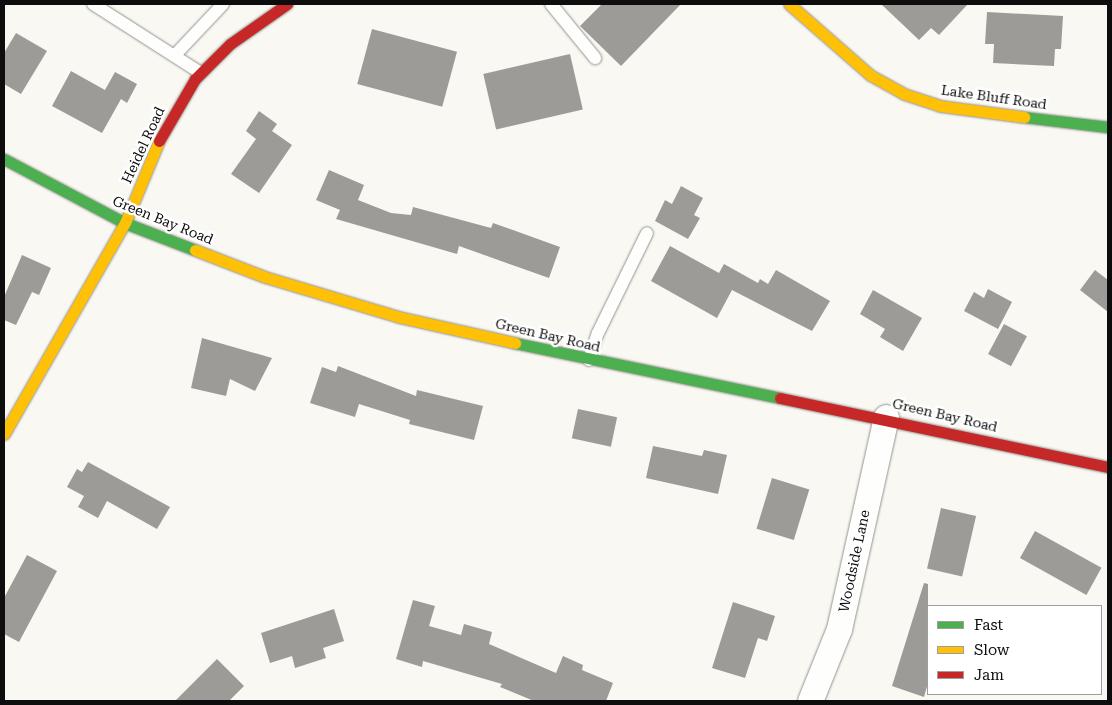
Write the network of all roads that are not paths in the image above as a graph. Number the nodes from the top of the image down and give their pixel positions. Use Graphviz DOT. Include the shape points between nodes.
graph roads {
  1 [pos="93,4"];
  2 [pos="223,4"];
  3 [pos="287,4"];
  4 [pos="551,4"];
  5 [pos="789,4"];
  6 [pos="813,4"];
  7 [pos="802,15"];
  8 [pos="175,55"];
  9 [pos="595,58"];
  10 [pos="202,73"];
  11 [pos="1108,127"];
  12 [pos="4,160"];
  13 [pos="125,224"];
  14 [pos="647,233"];
  15 [pos="590,360"];
  16 [pos="886,417"];
  17 [pos="4,434"];
  18 [pos="1108,467"];
  19 [pos="810,701"];
  1 -- 8 [label="lane"];
  2 -- 8 [label="lane"];
  3 -- 10 [label="street, Heidel Road" via="230,44"];
  4 -- 9 [label="lane"];
  5 -- 7 [label="street, Lake Bluff Road"];
  6 -- 7 [label="lane"];
  7 -- 11 [label="street, Lake Bluff Road" via="870,75 904,94 940,106"];
  8 -- 10 [label="lane"];
  10 -- 13 [label="street, Heidel Road" via="167,122"];
  12 -- 13 [label="street, Green Bay Road"];
  13 -- 15 [label="street, Green Bay Road" via="265,277 399,317"];
  13 -- 17 [label="street, Heidel Road"];
  14 -- 15 [label="lane" via="598,333"];
  15 -- 16 [label="street, Green Bay Road"];
  16 -- 18 [label="street, Green Bay Road"];
  16 -- 19 [label="street, Woodside Lane" via="840,629"];
}
